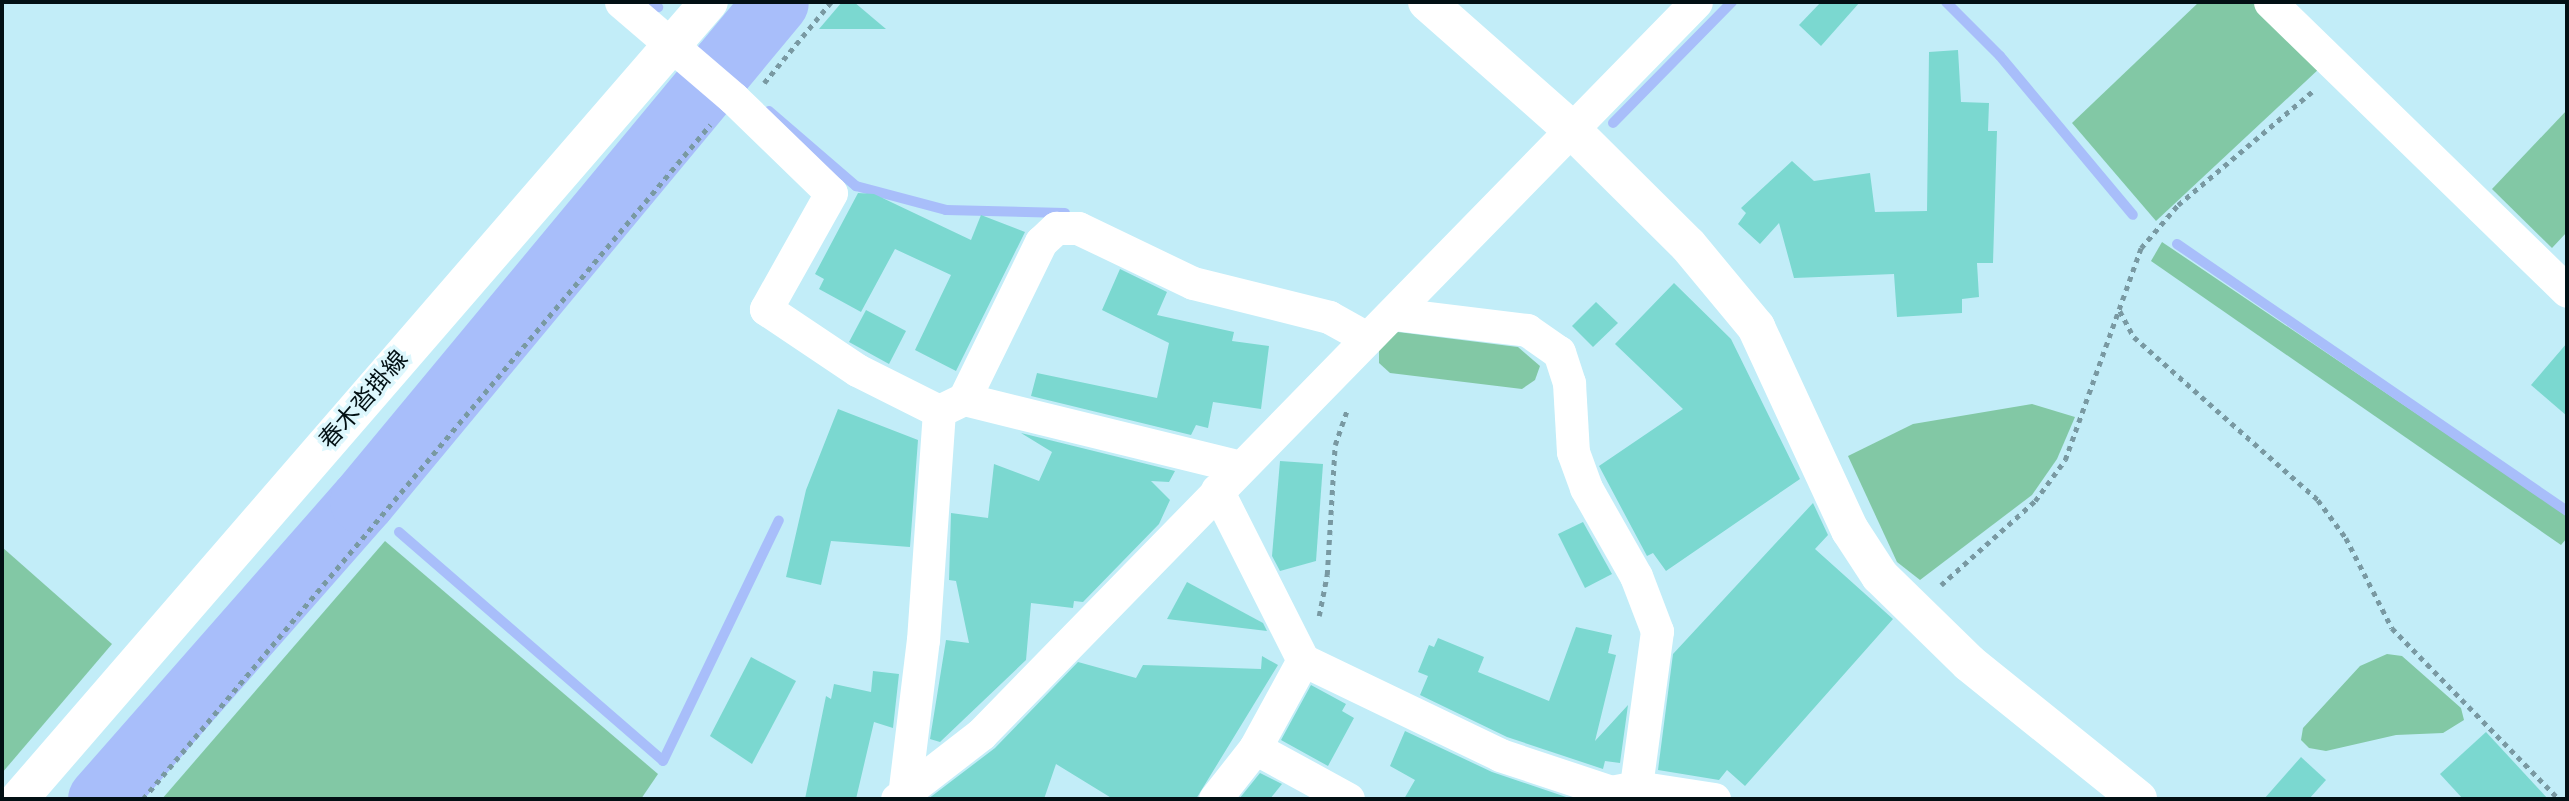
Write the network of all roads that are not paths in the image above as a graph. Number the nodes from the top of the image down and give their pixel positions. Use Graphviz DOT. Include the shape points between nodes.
graph roads {
  1 [pos="621,2"];
  2 [pos="709,2"];
  3 [pos="1427,2"];
  4 [pos="1696,2"];
  5 [pos="2270,2"];
  6 [pos="672,45"];
  7 [pos="1572,130"];
  8 [pos="2567,291"];
  9 [pos="1395,314"];
  10 [pos="1358,344"];
  11 [pos="952,405"];
  12 [pos="1228,478"];
  13 [pos="1298,649"];
  14 [pos="1255,748"];
  15 [pos="1618,793"];
  16 [pos="901,798"];
  17 [pos="19,799"];
  18 [pos="1215,799"];
  19 [pos="1348,799"];
  20 [pos="1714,799"];
  21 [pos="2138,799"];
  1 -- 6 [label="street"];
  2 -- 6 [label="street, 春木沓掛線"];
  3 -- 7 [label="street"];
  4 -- 7 [label="street"];
  5 -- 8 [label="street"];
  6 -- 11 [label="street" via="831,193 766,309 857,370"];
  6 -- 17 [label="street, 春木沓掛線"];
  7 -- 9 [label="street"];
  7 -- 21 [label="street" via="1688,244 1756,327 1850,530 1913,612"];
  9 -- 10 [label="street"];
  9 -- 15 [label="street" via="1527,330 1559,352 1569,383 1577,464 1636,576 1657,631"];
  10 -- 11 [label="street" via="1329,317 1193,283 1078,228 1056,228 1041,242"];
  10 -- 12 [label="street"];
  11 -- 12 [label="street"];
  11 -- 16 [label="street"];
  12 -- 13 [label="street"];
  12 -- 16 [label="street" via="981,734"];
  13 -- 14 [label="street"];
  13 -- 15 [label="street" via="1469,743"];
  14 -- 18 [label="street"];
  14 -- 19 [label="street"];
  15 -- 20 [label="street"];
}
